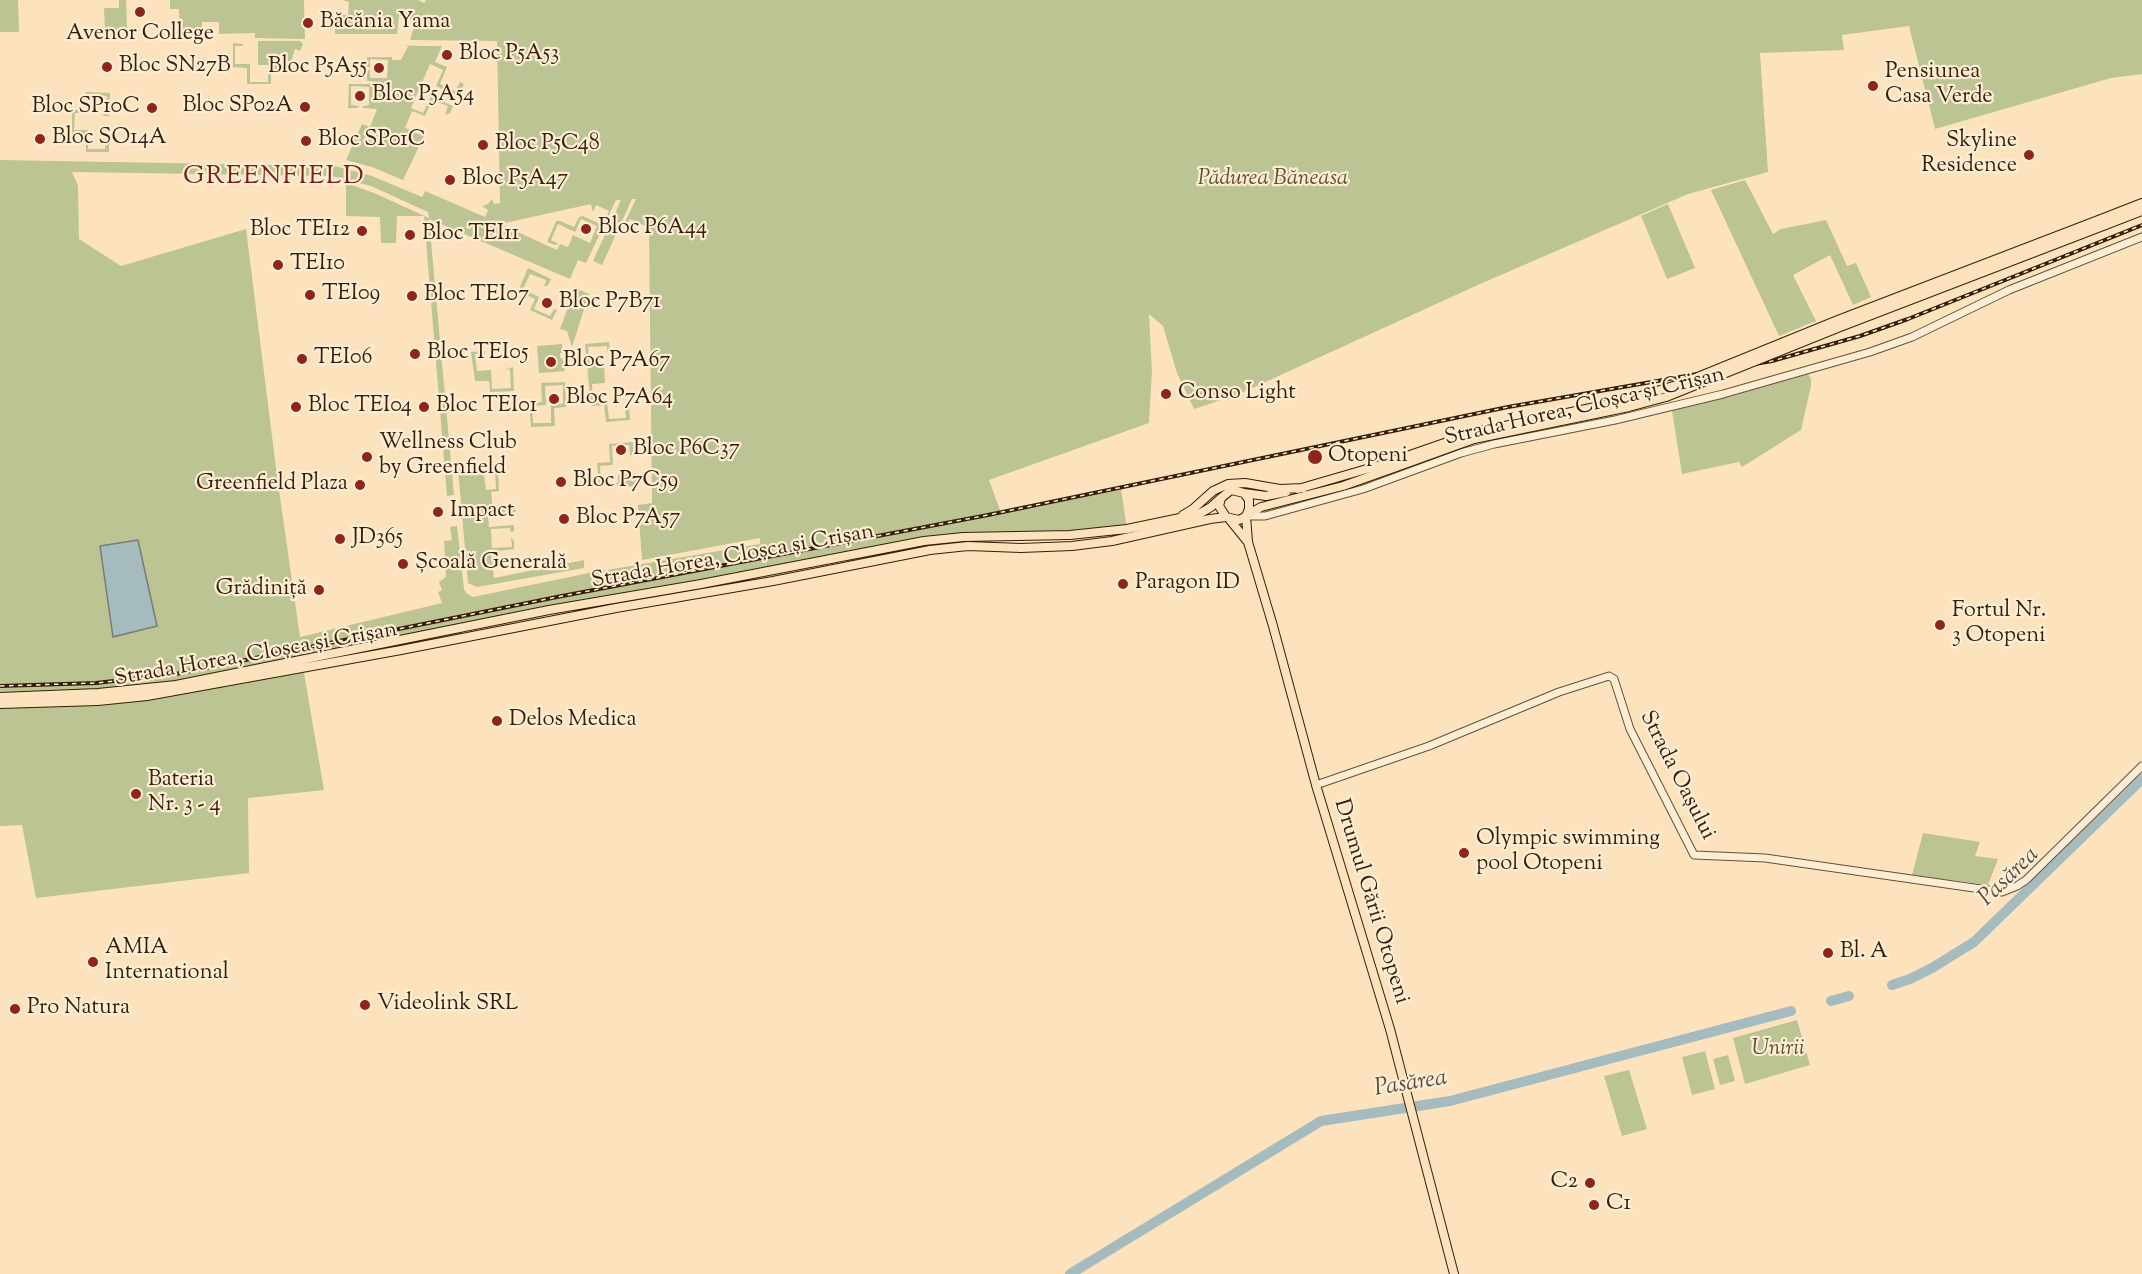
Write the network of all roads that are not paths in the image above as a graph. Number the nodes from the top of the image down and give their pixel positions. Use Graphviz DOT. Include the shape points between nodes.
graph roads {
  1 [pos="2142,203"];
  2 [pos="2142,211"];
  3 [pos="2102,223"];
  4 [pos="2142,237"];
  5 [pos="1386,467"];
  6 [pos="1304,488"];
  7 [pos="1244,493"];
  8 [pos="1221,498"];
  9 [pos="1245,516"];
  10 [pos="1228,519"];
  11 [pos="1151,524"];
  12 [pos="1248,542"];
  13 [pos="0,697"];
  14 [pos="0,704"];
  15 [pos="2142,766"];
  16 [pos="1316,785"];
  17 [pos="1454,1274"];
  1 -- 3 [label="main road, Strada Horea, Cloșca și Crișan"];
  2 -- 3 [label="main road, Strada Horea, Cloșca și Crișan"];
  3 -- 5 [label="main road, Strada Horea, Cloșca și Crișan, bridge" via="1666,397 1474,439"];
  4 -- 9 [label="street, Strada Horea, Cloșca și Crișan" via="2008,290 1912,337 1870,352 1723,394 1479,448 1333,498 1265,516"];
  5 -- 6 [label="main road, Strada Horea, Cloșca și Crișan"];
  5 -- 9 [label="main road, Strada Horea, Cloșca și Crișan" via="1343,486 1261,507"];
  6 -- 7 [label="main road, Strada Horea, Cloșca și Crișan" via="1266,496"];
  6 -- 11 [label="main road" via="1228,484 1188,512"];
  7 -- 8 [label="main road" via="1231,490"];
  7 -- 9 [label="main road" via="1250,504"];
  8 -- 10 [label="main road" via="1219,506"];
  8 -- 11 [label="main road, Strada Horea, Cloșca și Crișan" via="1199,514"];
  9 -- 10 [label="main road"];
  9 -- 12 [label="main road, Drumul Gării Otopeni"];
  10 -- 12 [label="main road, Drumul Gării Otopeni"];
  10 -- 14 [label="main road, Strada Horea, Cloșca și Crișan" via="1210,519 1082,545 930,550 147,696"];
  11 -- 13 [label="main road, Strada Horea, Cloșca și Crișan" via="1070,535 924,541 549,610 176,685"];
  12 -- 16 [label="main road, Drumul Gării Otopeni"];
  15 -- 16 [label="street, Strada Oașului" via="2026,880 2002,892 1765,858 1694,855 1629,727 1611,676 1559,692 1429,746"];
  16 -- 17 [label="main road, Drumul Gării Otopeni" via="1390,1029"];
}
